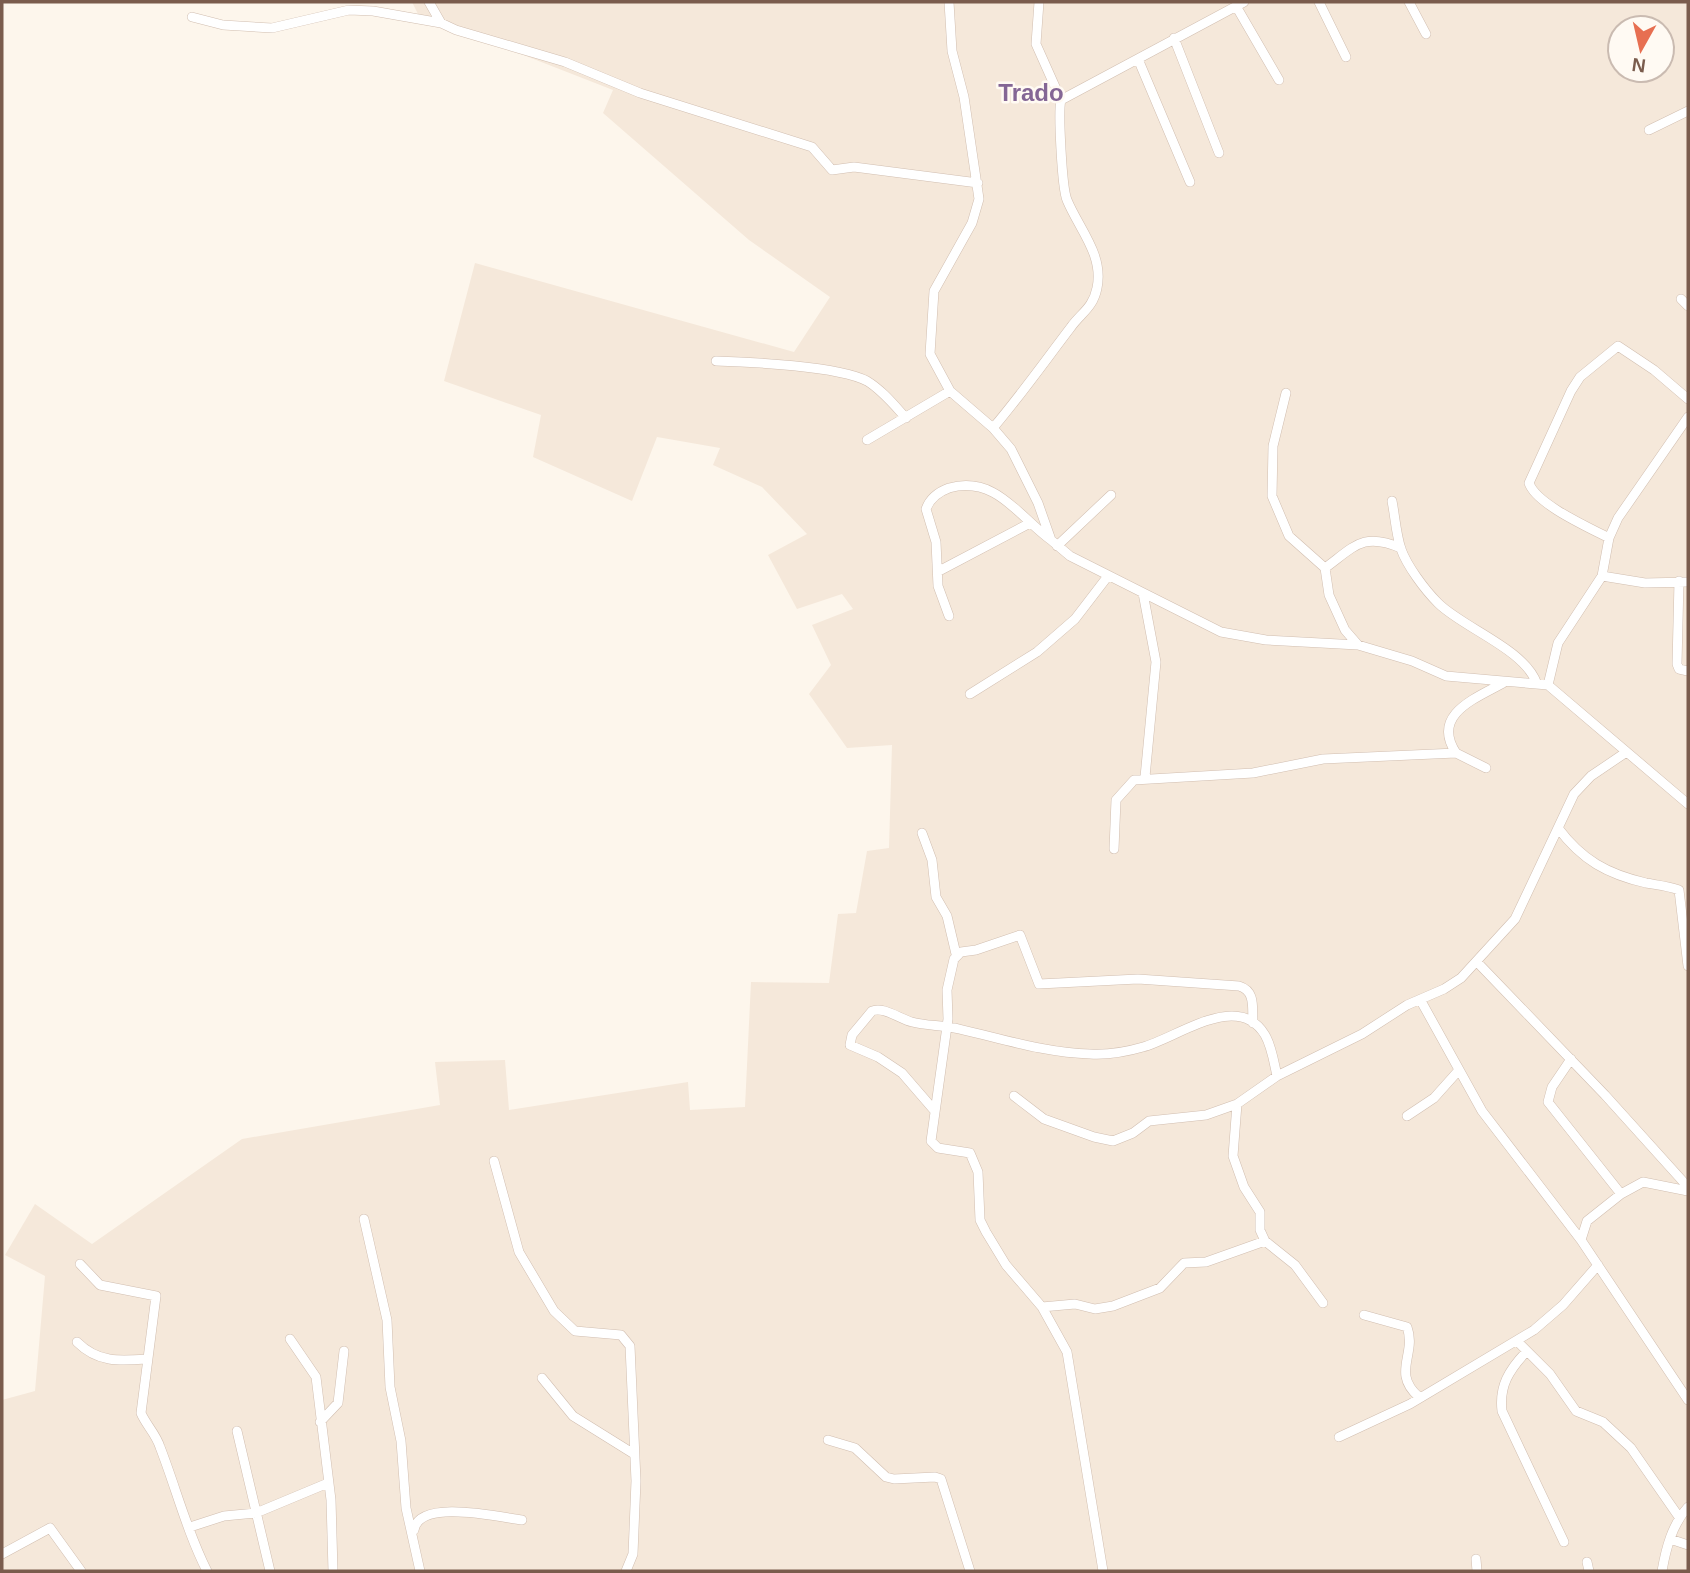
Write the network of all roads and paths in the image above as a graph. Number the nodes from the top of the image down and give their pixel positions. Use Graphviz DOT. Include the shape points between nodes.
graph roads {
  1 [pos="429,2"];
  2 [pos="949,2"];
  3 [pos="1039,2"];
  4 [pos="1320,2"];
  5 [pos="1409,2"];
  6 [pos="1240,4"];
  7 [pos="192,17"];
  8 [pos="441,23"];
  9 [pos="1426,34"];
  10 [pos="1174,37"];
  11 [pos="1346,57"];
  12 [pos="1138,59"];
  13 [pos="1279,80"];
  14 [pos="1061,100"];
  15 [pos="1688,111"];
  16 [pos="1649,130"];
  17 [pos="1219,153"];
  18 [pos="1190,182"];
  19 [pos="978,183"];
  20 [pos="716,361"];
  21 [pos="950,391"];
  22 [pos="1286,393"];
  23 [pos="1688,398"];
  24 [pos="1688,417"];
  25 [pos="906,418"];
  26 [pos="993,428"];
  27 [pos="867,440"];
  28 [pos="1111,495"];
  29 [pos="1392,501"];
  30 [pos="1030,523"];
  31 [pos="1609,538"];
  32 [pos="1054,543"];
  33 [pos="1401,548"];
  34 [pos="1325,568"];
  35 [pos="939,571"];
  36 [pos="1108,576"];
  37 [pos="1602,576"];
  38 [pos="1684,581"];
  39 [pos="1143,593"];
  40 [pos="949,616"];
  41 [pos="1358,645"];
  42 [pos="1688,671"];
  43 [pos="1504,682"];
  44 [pos="1537,684"];
  45 [pos="1548,685"];
  46 [pos="970,694"];
  47 [pos="1456,753"];
  48 [pos="1625,753"];
  49 [pos="1486,768"];
  50 [pos="1145,777"];
  51 [pos="1688,804"];
  52 [pos="1558,828"];
  53 [pos="922,833"];
  54 [pos="1114,849"];
  55 [pos="956,954"];
  56 [pos="1477,962"];
  57 [pos="1688,966"];
  58 [pos="1421,1001"];
  59 [pos="1253,1023"];
  60 [pos="947,1027"];
  61 [pos="1571,1059"];
  62 [pos="1459,1070"];
  63 [pos="1278,1076"];
  64 [pos="1014,1096"];
  65 [pos="1237,1104"];
  66 [pos="933,1110"];
  67 [pos="1407,1116"];
  68 [pos="494,1161"];
  69 [pos="1688,1189"];
  70 [pos="1621,1194"];
  71 [pos="364,1219"];
  72 [pos="1587,1221"];
  73 [pos="1567,1222"];
  74 [pos="1581,1240"];
  75 [pos="1265,1241"];
  76 [pos="80,1264"];
  77 [pos="1598,1265"];
  78 [pos="1323,1303"];
  79 [pos="1042,1307"];
  80 [pos="1364,1315"];
  81 [pos="290,1339"];
  82 [pos="1517,1340"];
  83 [pos="77,1342"];
  84 [pos="344,1351"];
  85 [pos="1526,1352"];
  86 [pos="147,1359"];
  87 [pos="542,1378"];
  88 [pos="1419,1397"];
  89 [pos="1688,1400"];
  90 [pos="320,1422"];
  91 [pos="237,1432"];
  92 [pos="1339,1437"];
  93 [pos="828,1440"];
  94 [pos="634,1454"];
  95 [pos="328,1483"];
  96 [pos="1688,1507"];
  97 [pos="256,1513"];
  98 [pos="1679,1517"];
  99 [pos="522,1520"];
  100 [pos="190,1527"];
  101 [pos="414,1533"];
  102 [pos="1670,1539"];
  103 [pos="1564,1542"];
  104 [pos="1688,1545"];
  105 [pos="2,1554"];
  106 [pos="1476,1559"];
  107 [pos="81,1571"];
  108 [pos="208,1571"];
  109 [pos="270,1571"];
  110 [pos="333,1571"];
  111 [pos="420,1571"];
  112 [pos="626,1571"];
  113 [pos="970,1571"];
  114 [pos="1103,1571"];
  115 [pos="1477,1571"];
  116 [pos="1662,1571"];
  1 -- 8 [label="street"];
  2 -- 19 [label="street" via="953,51"];
  3 -- 14 [label="street" via="1036,44"];
  4 -- 11 [label="street"];
  5 -- 9 [label="street"];
  6 -- 10 [label="street"];
  6 -- 13 [label="street"];
  7 -- 8 [label="street" via="223,25 272,28 349,10"];
  8 -- 19 [label="street" via="812,147 832,170 854,167"];
  10 -- 12 [label="street"];
  10 -- 17 [label="street"];
  12 -- 14 [label="street"];
  12 -- 18 [label="street"];
  14 -- 26 [label="street" via="1062,183 1098,265 1097,290 1088,311"];
  15 -- 16 [label="street"];
  19 -- 21 [label="street" via="978,211 939,279 932,302 930,354"];
  20 -- 25 [label="street" via="768,363 857,378 875,387"];
  21 -- 25 [label="street"];
  21 -- 26 [label="street"];
  22 -- 34 [label="street" via="1272,446 1272,496 1289,536"];
  23 -- 31 [label="street" via="1618,346 1580,377 1571,391 1529,483 1532,493"];
  24 -- 31 [label="street" via="1659,455"];
  25 -- 27 [label="street"];
  26 -- 32 [label="street" via="1022,466"];
  28 -- 32 [label="street"];
  29 -- 33 [label="street"];
  30 -- 32 [label="street"];
  30 -- 35 [label="street"];
  30 -- 35 [label="street" via="999,494 984,488 940,491 926,509"];
  31 -- 37 [label="street"];
  32 -- 36 [label="street"];
  33 -- 34 [label="street" via="1372,539"];
  33 -- 44 [label="street" via="1438,603 1505,649 1531,672"];
  34 -- 41 [label="street" via="1329,594 1345,630"];
  35 -- 40 [label="street" via="937,586"];
  36 -- 39 [label="street"];
  36 -- 46 [label="street" via="1075,619 1037,652"];
  37 -- 38 [label="street" via="1645,583"];
  37 -- 45 [label="street" via="1558,643"];
  38 -- 42 [label="street" via="1677,664"];
  39 -- 41 [label="street" via="1221,632"];
  39 -- 50 [label="street" via="1156,662"];
  41 -- 43 [label="street" via="1446,677"];
  43 -- 44 [label="street"];
  43 -- 47 [label="street" via="1450,718 1447,731"];
  44 -- 45 [label="street"];
  45 -- 48 [label="street"];
  47 -- 49 [label="street"];
  47 -- 50 [label="street" via="1323,759 1253,773"];
  48 -- 51 [label="street"];
  48 -- 52 [label="street" via="1581,786"];
  50 -- 54 [label="street" via="1134,780 1116,800"];
  52 -- 56 [label="street" via="1515,919"];
  52 -- 57 [label="street" via="1580,855 1598,865 1679,890"];
  53 -- 55 [label="street" via="932,860 936,897 947,916"];
  55 -- 59 [label="street" via="1020,935 1040,984 1138,979 1238,986 1252,995"];
  55 -- 60 [label="street" via="947,990"];
  56 -- 58 [label="street" via="1461,978"];
  56 -- 61 [label="street"];
  58 -- 62 [label="street"];
  58 -- 63 [label="street"];
  59 -- 60 [label="street" via="1222,1017 1144,1047 1092,1054"];
  59 -- 63 [label="street" via="1265,1035"];
  60 -- 66 [label="street"];
  60 -- 66 [label="street" via="913,1022 876,1009 849,1041 853,1048 902,1073"];
  61 -- 69 [label="street"];
  61 -- 70 [label="street" via="1552,1087 1548,1102"];
  62 -- 67 [label="street" via="1434,1098"];
  62 -- 73 [label="street" via="1507,1147"];
  63 -- 65 [label="street"];
  64 -- 65 [label="street" via="1044,1119 1106,1141 1124,1138 1149,1121 1206,1115"];
  65 -- 75 [label="street" via="1233,1156 1244,1187 1260,1212"];
  66 -- 79 [label="street" via="933,1145 970,1153 978,1172 980,1220 1006,1265"];
  68 -- 94 [label="street" via="519,1252 554,1311 575,1331 621,1335 627,1340 633,1357"];
  69 -- 70 [label="street" via="1662,1188 1647,1181"];
  70 -- 72 [label="street"];
  71 -- 101 [label="street" via="387,1320 390,1387 401,1441 406,1508"];
  72 -- 73 [label="street"];
  72 -- 74 [label="street"];
  73 -- 74 [label="street"];
  74 -- 77 [label="street"];
  75 -- 78 [label="street" via="1287,1256"];
  75 -- 79 [label="street" via="1206,1262 1184,1263 1160,1288 1114,1306"];
  76 -- 86 [label="street" via="100,1285 156,1296"];
  77 -- 82 [label="street" via="1550,1318"];
  77 -- 89 [label="street"];
  79 -- 114 [label="street" via="1070,1363"];
  80 -- 88 [label="street" via="1407,1328 1405,1377"];
  81 -- 90 [label="street" via="316,1377"];
  82 -- 85 [label="street"];
  82 -- 88 [label="street"];
  83 -- 86 [label="street" via="106,1360"];
  84 -- 90 [label="street" via="338,1403"];
  85 -- 98 [label="street" via="1550,1374 1576,1411 1603,1422 1631,1448"];
  85 -- 103 [label="street" via="1510,1370 1500,1396 1502,1411"];
  86 -- 100 [label="street" via="141,1413 152,1427"];
  87 -- 94 [label="street" via="573,1416"];
  88 -- 92 [label="street"];
  90 -- 95 [label="street"];
  91 -- 97 [label="street"];
  93 -- 113 [label="street" via="855,1448 894,1479 941,1479"];
  94 -- 112 [label="street" via="633,1554"];
  95 -- 97 [label="street"];
  95 -- 110 [label="street"];
  96 -- 98 [label="street"];
  97 -- 100 [label="street" via="224,1516"];
  97 -- 109 [label="street"];
  98 -- 102 [label="street"];
  99 -- 101 [label="street" via="439,1511 419,1519"];
  100 -- 108 [label="street"];
  101 -- 111 [label="street"];
  102 -- 104 [label="street"];
  102 -- 116 [label="street"];
  105 -- 107 [label="street" via="50,1528"];
  106 -- 115 [label="street"];
}
